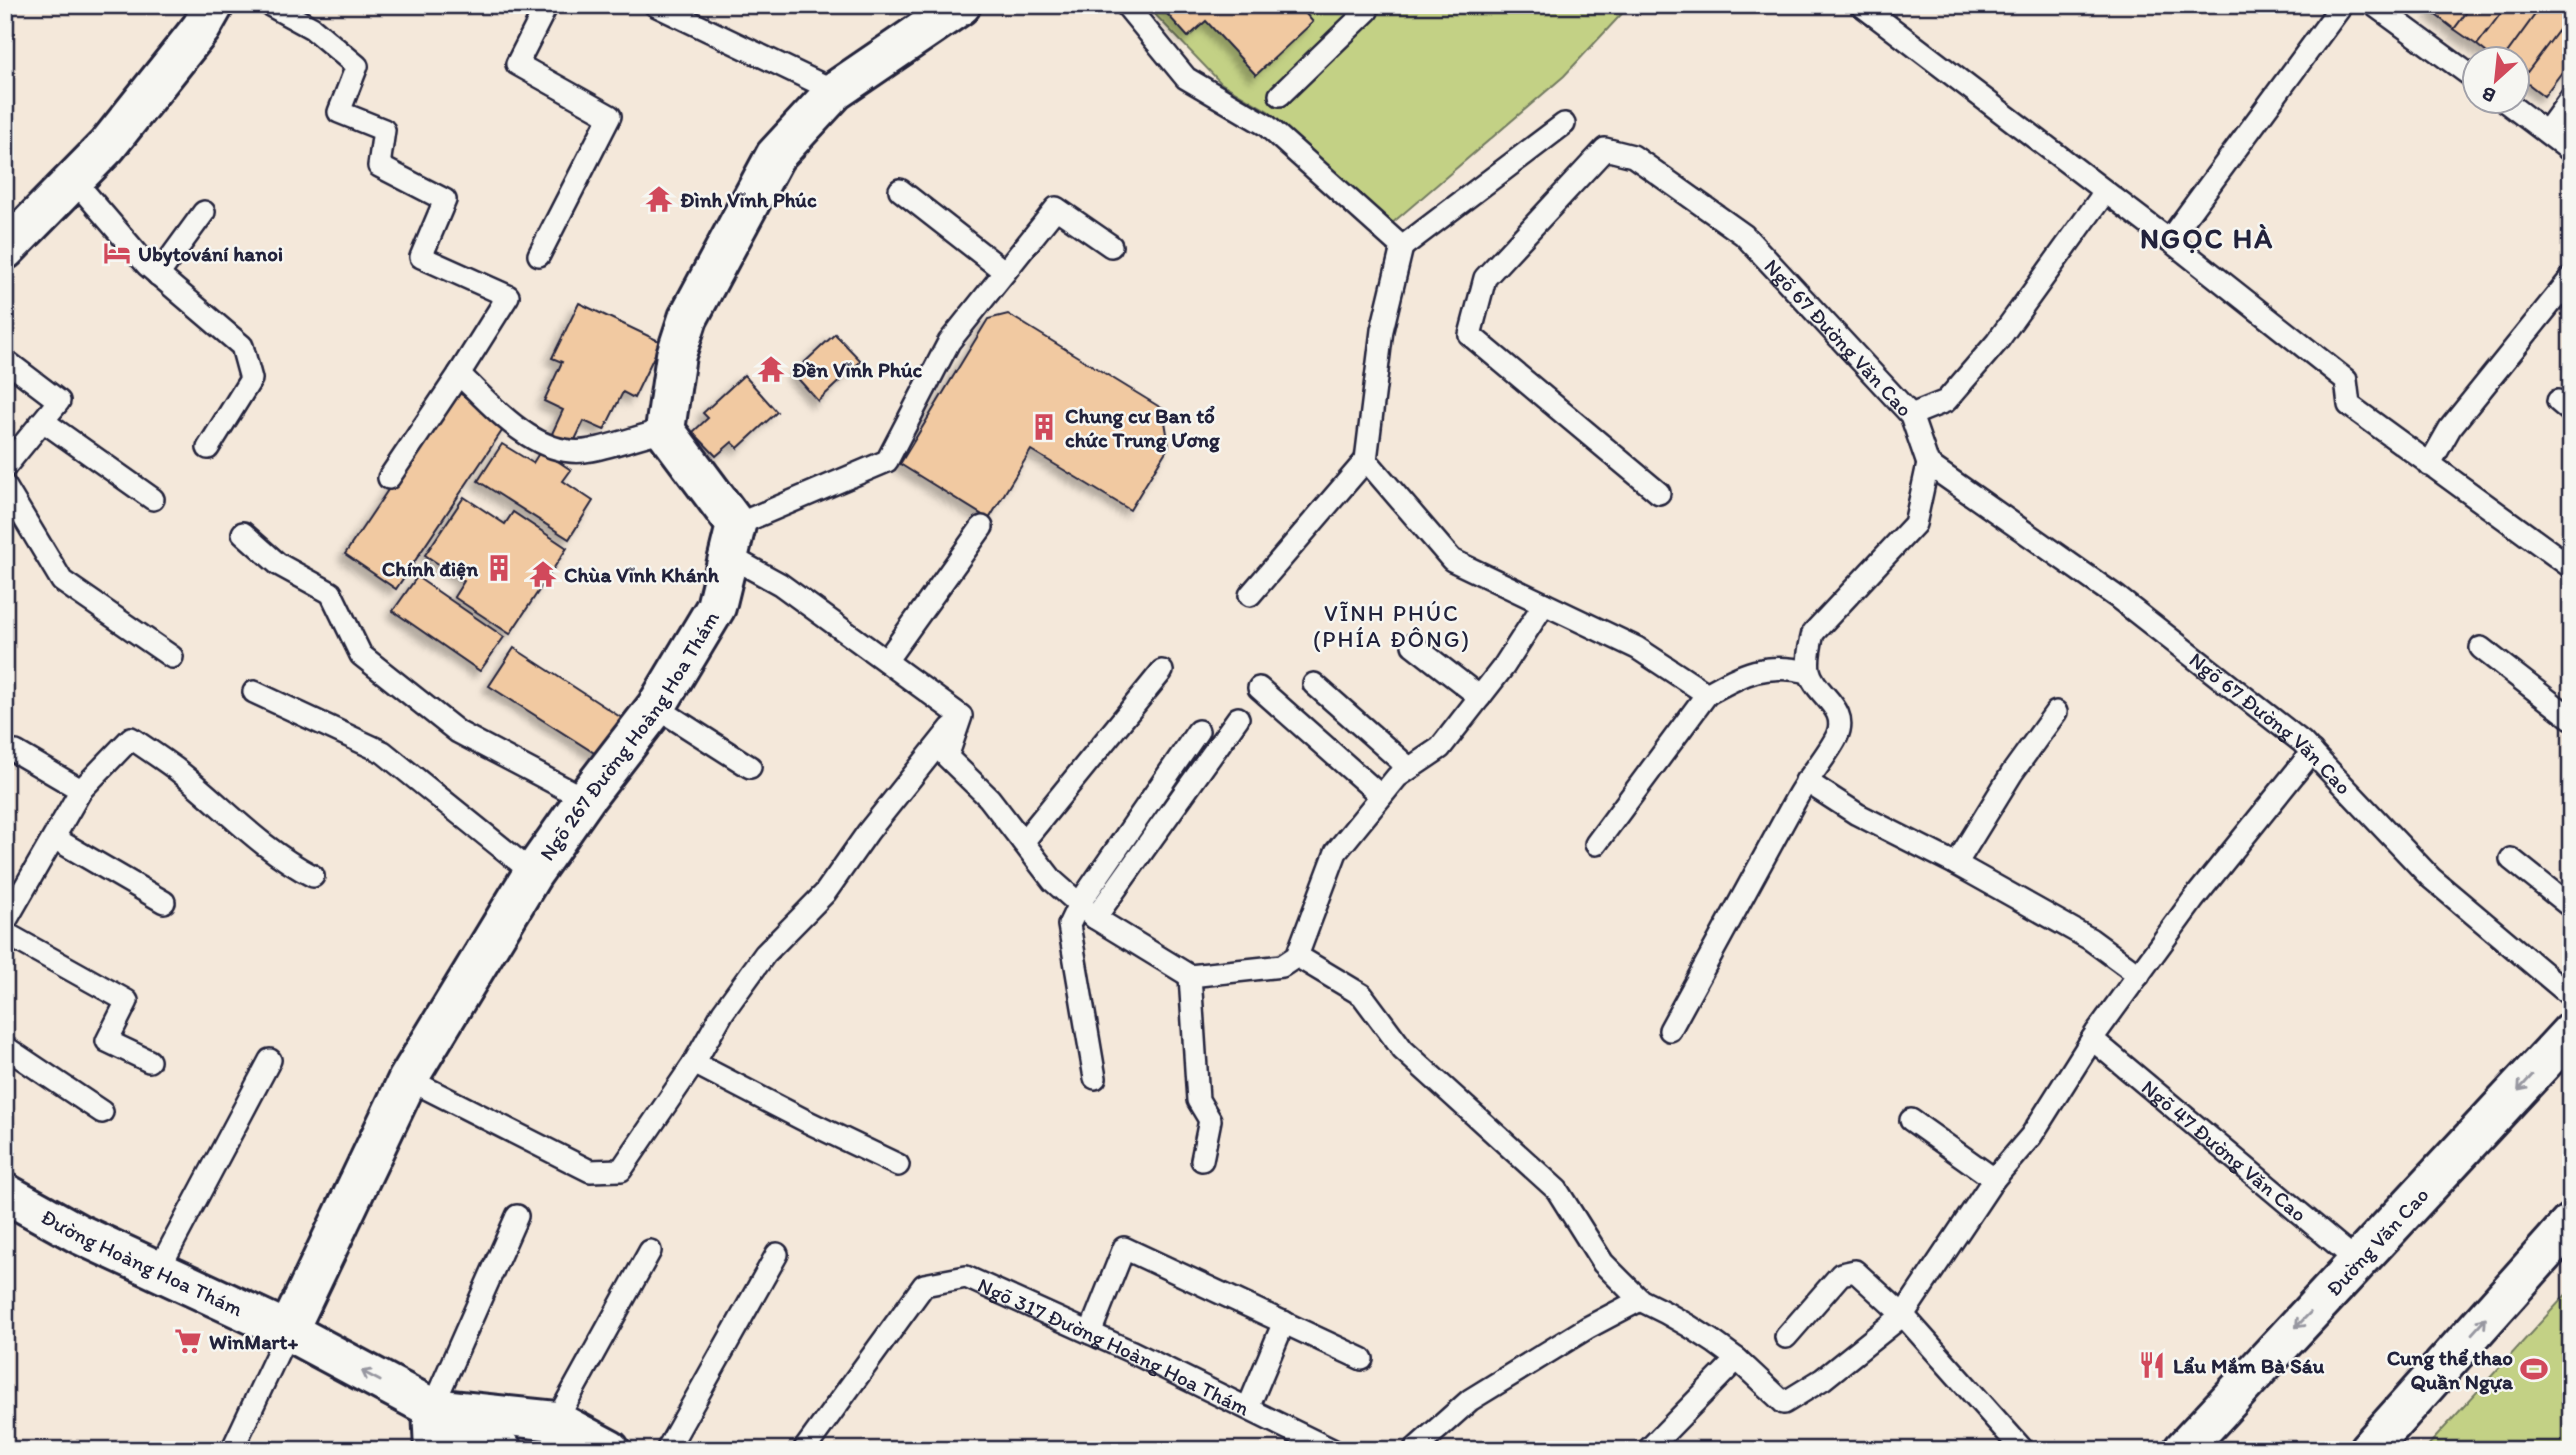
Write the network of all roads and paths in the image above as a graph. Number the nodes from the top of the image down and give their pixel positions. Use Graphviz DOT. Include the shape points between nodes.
graph roads {
  1 [pos="270,5"];
  2 [pos="547,5"];
  3 [pos="655,5"];
  4 [pos="961,5"];
  5 [pos="1126,5"];
  6 [pos="1367,5"];
  7 [pos="1861,5"];
  8 [pos="2342,5"];
  9 [pos="2374,5"];
  10 [pos="206,7"];
  11 [pos="2460,68"];
  12 [pos="835,91"];
  13 [pos="1280,95"];
  14 [pos="2571,98"];
  15 [pos="2526,116"];
  16 [pos="1564,124"];
  17 [pos="2547,131"];
  18 [pos="2571,151"];
  19 [pos="74,180"];
  20 [pos="900,190"];
  21 [pos="2105,192"];
  22 [pos="204,212"];
  23 [pos="2169,240"];
  24 [pos="1111,246"];
  25 [pos="1402,247"];
  26 [pos="5,250"];
  27 [pos="539,255"];
  28 [pos="1004,272"];
  29 [pos="158,275"];
  30 [pos="2571,278"];
  31 [pos="5,360"];
  32 [pos="459,374"];
  33 [pos="1911,415"];
  34 [pos="43,421"];
  35 [pos="665,430"];
  36 [pos="208,448"];
  37 [pos="1366,460"];
  38 [pos="1928,464"];
  39 [pos="2429,465"];
  40 [pos="5,467"];
  41 [pos="388,478"];
  42 [pos="5,486"];
  43 [pos="1658,493"];
  44 [pos="153,499"];
  45 [pos="982,527"];
  46 [pos="243,533"];
  47 [pos="733,540"];
  48 [pos="2571,567"];
  49 [pos="1250,595"];
  50 [pos="1544,604"];
  51 [pos="1413,645"];
  52 [pos="2481,648"];
  53 [pos="172,656"];
  54 [pos="886,662"];
  55 [pos="1163,671"];
  56 [pos="1809,671"];
  57 [pos="1314,684"];
  58 [pos="1259,688"];
  59 [pos="254,692"];
  60 [pos="1707,694"];
  61 [pos="1480,697"];
  62 [pos="656,707"];
  63 [pos="2056,712"];
  64 [pos="961,716"];
  65 [pos="1238,718"];
  66 [pos="2571,718"];
  67 [pos="1198,731"];
  68 [pos="16,752"];
  69 [pos="2312,752"];
  70 [pos="750,767"];
  71 [pos="1409,768"];
  72 [pos="1806,780"];
  73 [pos="81,790"];
  74 [pos="1381,796"];
  75 [pos="585,799"];
  76 [pos="54,838"];
  77 [pos="1023,842"];
  78 [pos="1597,844"];
  79 [pos="2511,859"];
  80 [pos="1956,864"];
  81 [pos="533,873"];
  82 [pos="313,876"];
  83 [pos="164,902"];
  84 [pos="1079,904"];
  85 [pos="2571,907"];
  86 [pos="8,912"];
  87 [pos="1095,918"];
  88 [pos="5,933"];
  89 [pos="1297,957"];
  90 [pos="2138,975"];
  91 [pos="1190,976"];
  92 [pos="2571,996"];
  93 [pos="1670,1030"];
  94 [pos="2571,1032"];
  95 [pos="2092,1039"];
  96 [pos="5,1047"];
  97 [pos="270,1060"];
  98 [pos="149,1061"];
  99 [pos="694,1063"];
  100 [pos="1095,1078"];
  101 [pos="408,1079"];
  102 [pos="102,1112"];
  103 [pos="1911,1120"];
  104 [pos="1202,1160"];
  105 [pos="898,1165"];
  106 [pos="1994,1179"];
  107 [pos="5,1193"];
  108 [pos="517,1216"];
  109 [pos="2571,1223"];
  110 [pos="650,1251"];
  111 [pos="777,1254"];
  112 [pos="2358,1262"];
  113 [pos="158,1271"];
  114 [pos="1640,1300"];
  115 [pos="1903,1315"];
  116 [pos="1284,1322"];
  117 [pos="288,1331"];
  118 [pos="1090,1333"];
  119 [pos="1786,1337"];
  120 [pos="1362,1359"];
  121 [pos="1737,1359"];
  122 [pos="432,1408"];
  123 [pos="1248,1408"];
  124 [pos="555,1422"];
  125 [pos="232,1450"];
  126 [pos="415,1450"];
  127 [pos="434,1450"];
  128 [pos="502,1450"];
  129 [pos="610,1450"];
  130 [pos="667,1450"];
  131 [pos="804,1450"];
  132 [pos="1332,1450"];
  133 [pos="1414,1450"];
  134 [pos="1648,1450"];
  135 [pos="2023,1450"];
  136 [pos="2183,1450"];
  137 [pos="2368,1450"];
  1 -- 32 [label="lane" via="312,28 357,66 339,112 384,130 379,166 445,200 421,257 508,296"];
  2 -- 27 [label="lane" via="517,64 610,116"];
  3 -- 12 [label="lane"];
  4 -- 12 [label="street"];
  5 -- 25 [label="lane" via="1186,78 1266,125"];
  6 -- 13 [label="lane" via="1367,11"];
  7 -- 21 [label="lane"];
  8 -- 23 [label="lane"];
  9 -- 11 [label="lane"];
  10 -- 19 [label="street" via="201,28 107,146"];
  12 -- 35 [label="street" via="775,156 688,318 676,355"];
  14 -- 17 [label="lane"];
  15 -- 17 [label="lane"];
  16 -- 25 [label="lane"];
  17 -- 18 [label="lane"];
  19 -- 26 [label="street"];
  19 -- 29 [label="lane"];
  20 -- 28 [label="lane"];
  21 -- 23 [label="lane"];
  21 -- 33 [label="lane" via="1997,342 1946,401"];
  22 -- 29 [label="lane"];
  23 -- 39 [label="lane" via="2346,380 2349,405"];
  24 -- 28 [label="lane" via="1056,208"];
  25 -- 37 [label="lane" via="1382,330"];
  28 -- 47 [label="lane" via="949,342 887,461"];
  29 -- 36 [label="lane" via="242,346 251,379"];
  30 -- 39 [label="lane" via="2450,428"];
  31 -- 34 [label="lane" via="59,401"];
  32 -- 35 [label="lane" via="509,421 549,448 589,451"];
  32 -- 41 [label="lane"];
  33 -- 38 [label="lane, Ngõ 67 Đường Văn Cao"];
  33 -- 43 [label="lane, Ngõ 67 Đường Văn Cao" via="1744,234 1633,156 1605,149 1485,278 1470,335"];
  34 -- 40 [label="lane"];
  34 -- 44 [label="lane"];
  35 -- 47 [label="street"];
  37 -- 49 [label="lane"];
  37 -- 50 [label="lane" via="1451,560"];
  38 -- 56 [label="lane" via="1915,524 1813,633"];
  38 -- 69 [label="lane, Ngõ 67 Đường Văn Cao" via="2117,597"];
  39 -- 48 [label="lane"];
  42 -- 53 [label="lane" via="62,581"];
  45 -- 54 [label="lane"];
  46 -- 75 [label="lane" via="278,564 331,593 361,655 458,732"];
  47 -- 54 [label="lane" via="780,584"];
  47 -- 62 [label="street, Ngõ 267 Đường Hoàng Hoa Thám" via="716,607"];
  50 -- 60 [label="lane" via="1637,648"];
  50 -- 61 [label="lane"];
  51 -- 61 [label="lane"];
  52 -- 66 [label="lane"];
  54 -- 64 [label="lane"];
  55 -- 77 [label="lane"];
  56 -- 60 [label="lane" via="1786,666 1762,670"];
  56 -- 72 [label="lane" via="1840,722 1837,735"];
  57 -- 71 [label="lane"];
  58 -- 74 [label="lane"];
  59 -- 81 [label="lane" via="383,752"];
  60 -- 78 [label="lane"];
  61 -- 71 [label="lane" via="1440,748"];
  62 -- 70 [label="lane"];
  62 -- 75 [label="street, Ngõ 267 Đường Hoàng Hoa Thám"];
  63 -- 80 [label="lane"];
  64 -- 77 [label="lane" via="947,757 989,798"];
  64 -- 99 [label="lane" via="825,893 765,954 723,1012"];
  65 -- 87 [label="lane"];
  67 -- 84 [label="lane"];
  68 -- 73 [label="lane"];
  69 -- 90 [label="lane"];
  69 -- 92 [label="lane, Ngõ 67 Đường Văn Cao" via="2431,878"];
  71 -- 74 [label="lane"];
  72 -- 80 [label="lane" via="1857,814"];
  72 -- 93 [label="lane"];
  73 -- 76 [label="lane"];
  73 -- 82 [label="lane" via="131,738 177,770 290,865"];
  74 -- 89 [label="lane" via="1336,852"];
  75 -- 81 [label="street, Ngõ 267 Đường Hoàng Hoa Thám"];
  76 -- 83 [label="lane"];
  76 -- 86 [label="lane"];
  77 -- 84 [label="lane" via="1053,881"];
  79 -- 85 [label="lane"];
  80 -- 90 [label="lane" via="2090,939"];
  81 -- 101 [label="street, Ngõ 267 Đường Hoàng Hoa Thám"];
  84 -- 87 [label="lane"];
  84 -- 100 [label="lane" via="1069,925"];
  87 -- 91 [label="lane"];
  88 -- 98 [label="lane" via="127,1002 107,1041"];
  89 -- 91 [label="lane" via="1282,966"];
  89 -- 114 [label="lane" via="1362,995 1403,1050 1557,1190 1603,1263"];
  90 -- 95 [label="lane"];
  91 -- 104 [label="lane" via="1198,1100 1210,1120"];
  94 -- 112 [label="street, Đường Văn Cao, one-way"];
  95 -- 106 [label="lane" via="2031,1136"];
  95 -- 112 [label="lane, Ngõ 47 Đường Văn Cao"];
  96 -- 102 [label="lane"];
  97 -- 113 [label="lane"];
  99 -- 101 [label="lane" via="621,1170 590,1171"];
  99 -- 105 [label="lane"];
  101 -- 117 [label="street, Ngõ 267 Đường Hoàng Hoa Thám"];
  103 -- 106 [label="lane"];
  106 -- 115 [label="lane"];
  107 -- 113 [label="street, Đường Hoàng Hoa Thám"];
  108 -- 122 [label="lane"];
  137 -- 109 [label="street, one-way"];
  110 -- 124 [label="lane"];
  111 -- 130 [label="lane"];
  112 -- 136 [label="street, Đường Văn Cao, one-way"];
  113 -- 117 [label="street, Đường Hoàng Hoa Thám"];
  114 -- 121 [label="lane" via="1673,1315"];
  114 -- 133 [label="lane" via="1470,1400"];
  115 -- 119 [label="lane" via="1855,1271 1841,1274"];
  115 -- 121 [label="lane" via="1823,1379 1784,1403"];
  115 -- 135 [label="lane"];
  116 -- 118 [label="lane" via="1124,1248"];
  116 -- 120 [label="lane"];
  116 -- 123 [label="lane"];
  122 -- 117 [label="street, Đường Hoàng Hoa Thám, one-way"];
  117 -- 125 [label="lane"];
  118 -- 123 [label="lane, Ngõ 317 Đường Hoàng Hoa Thám"];
  118 -- 131 [label="lane, Ngõ 317 Đường Hoàng Hoa Thám" via="966,1277 924,1285"];
  121 -- 134 [label="lane"];
  122 -- 124 [label="street"];
  122 -- 126 [label="street"];
  122 -- 127 [label="street"];
  122 -- 128 [label="street, Đường Hoàng Hoa Thám"];
  123 -- 132 [label="lane, Ngõ 317 Đường Hoàng Hoa Thám"];
  124 -- 129 [label="street"];
}
